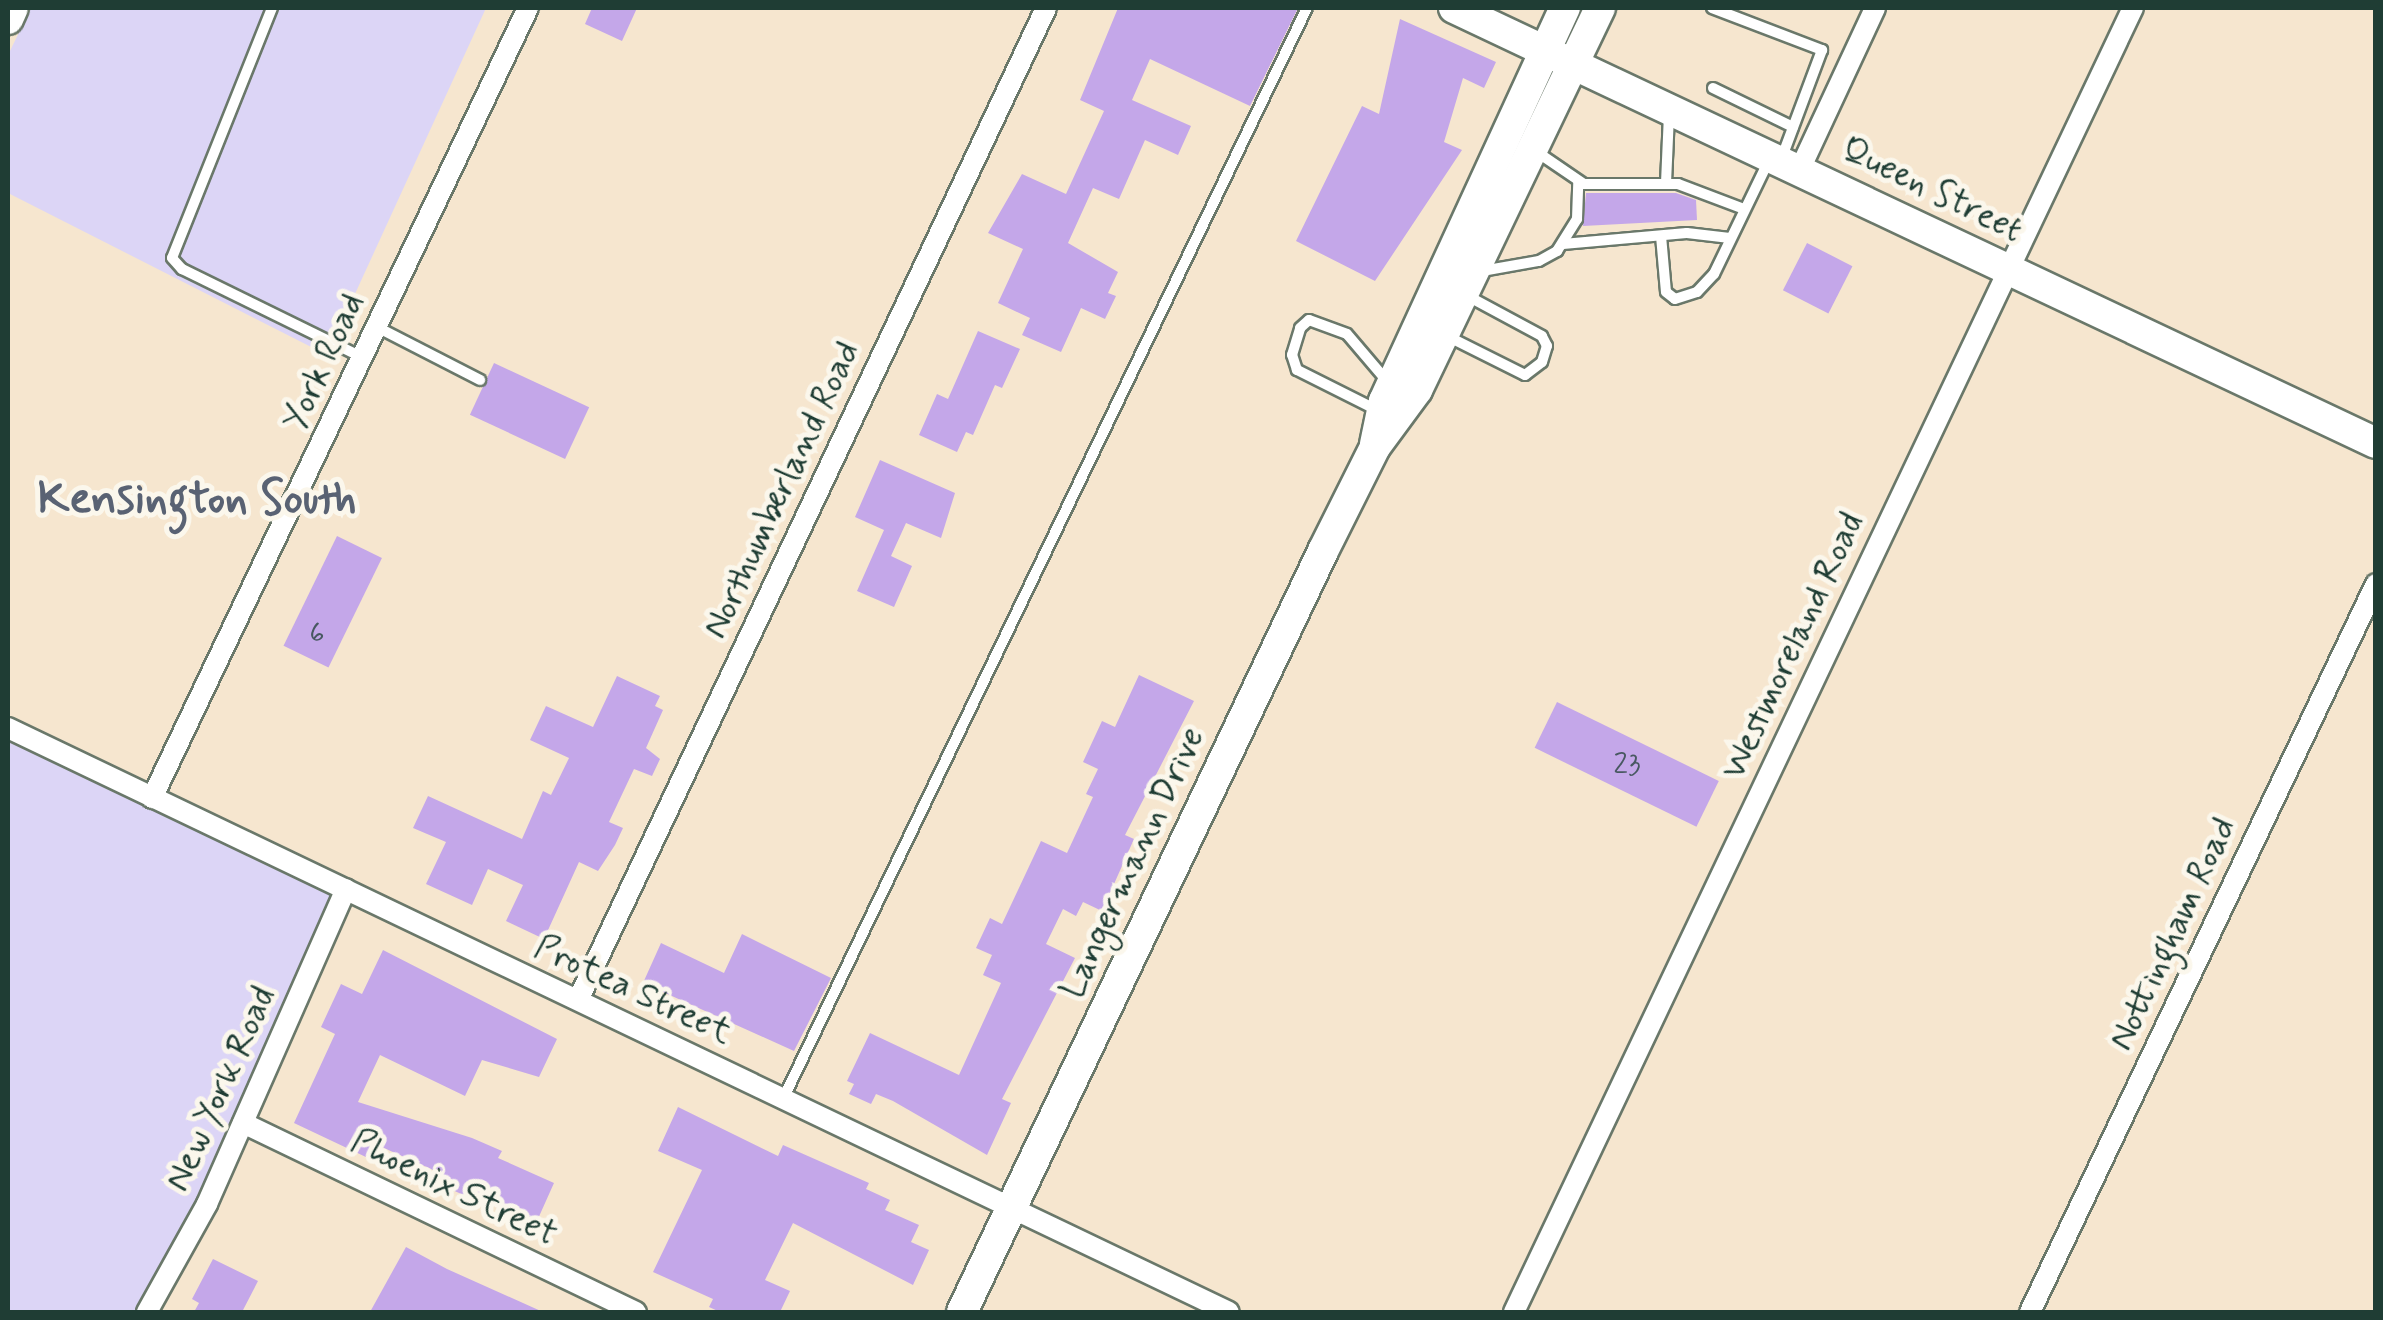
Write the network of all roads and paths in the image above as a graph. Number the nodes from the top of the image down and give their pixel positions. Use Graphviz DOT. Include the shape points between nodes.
graph roads {
  1 [pos="13,8"];
  2 [pos="272,8"];
  3 [pos="528,8"];
  4 [pos="1046,8"];
  5 [pos="1307,8"];
  6 [pos="1454,8"];
  7 [pos="1565,8"];
  8 [pos="1600,8"];
  9 [pos="1712,8"];
  10 [pos="1875,8"];
  11 [pos="2133,8"];
  12 [pos="8,19"];
  13 [pos="1544,49"];
  14 [pos="1573,62"];
  15 [pos="1713,88"];
  16 [pos="1670,108"];
  17 [pos="1793,127"];
  18 [pos="1532,149"];
  19 [pos="1785,160"];
  20 [pos="1578,182"];
  21 [pos="1666,184"];
  22 [pos="1744,210"];
  23 [pos="1662,236"];
  24 [pos="1730,238"];
  25 [pos="1563,244"];
  26 [pos="2007,269"];
  27 [pos="1468,283"];
  28 [pos="376,326"];
  29 [pos="1444,334"];
  30 [pos="363,358"];
  31 [pos="480,380"];
  32 [pos="1386,399"];
  33 [pos="2376,443"];
  34 [pos="1375,447"];
  35 [pos="2376,584"];
  36 [pos="8,728"];
  37 [pos="152,798"];
  38 [pos="346,889"];
  39 [pos="578,1000"];
  40 [pos="784,1097"];
  41 [pos="243,1122"];
  42 [pos="1012,1206"];
  43 [pos="147,1312"];
  44 [pos="636,1312"];
  45 [pos="962,1312"];
  46 [pos="1229,1312"];
  47 [pos="1514,1312"];
  48 [pos="2030,1312"];
  1 -- 12 [label="main road"];
  2 -- 30 [label="lane" via="172,258 182,270"];
  3 -- 28 [label="street, York Road"];
  4 -- 39 [label="street, Northumberland Road"];
  5 -- 40 [label="lane"];
  6 -- 13 [label="main road, Queen Street"];
  7 -- 13 [label="main road, Langermann Drive"];
  8 -- 14 [label="main road, Langermann Drive"];
  9 -- 17 [label="lane" via="1822,50"];
  10 -- 19 [label="street"];
  11 -- 26 [label="street, Westmoreland Road"];
  13 -- 14 [label="main road, Queen Street"];
  13 -- 32 [label="main road, Langermann Drive"];
  14 -- 16 [label="main road, Queen Street"];
  14 -- 18 [label="main road, Langermann Drive"];
  15 -- 17 [label="lane"];
  16 -- 19 [label="main road, Queen Street"];
  16 -- 21 [label="lane"];
  17 -- 19 [label="lane"];
  18 -- 20 [label="lane"];
  18 -- 27 [label="main road, Langermann Drive"];
  19 -- 22 [label="lane"];
  19 -- 26 [label="main road, Queen Street"];
  20 -- 21 [label="lane"];
  20 -- 25 [label="lane" via="1577,219"];
  21 -- 22 [label="lane" via="1696,187"];
  22 -- 24 [label="lane"];
  23 -- 24 [label="lane"];
  23 -- 24 [label="lane" via="1664,285 1675,300 1703,287"];
  23 -- 25 [label="lane"];
  25 -- 27 [label="lane" via="1539,261"];
  26 -- 33 [label="main road, Queen Street"];
  26 -- 47 [label="street, Westmoreland Road"];
  27 -- 29 [label="main road, Langermann Drive"];
  27 -- 29 [label="lane" via="1542,336 1542,362 1525,375"];
  28 -- 30 [label="street, York Road"];
  28 -- 31 [label="lane"];
  29 -- 34 [label="main road, Langermann Drive" via="1404,411"];
  30 -- 37 [label="street, York Road"];
  32 -- 32 [label="lane" via="1347,334 1308,320 1300,328 1292,355 1297,370"];
  32 -- 34 [label="main road, Langermann Drive"];
  34 -- 42 [label="main road, Langermann Drive"];
  35 -- 48 [label="street, Nottingham Road"];
  36 -- 37 [label="street, Protea Street"];
  37 -- 38 [label="street, Protea Street"];
  38 -- 39 [label="street, Protea Street"];
  38 -- 41 [label="street, New York Road"];
  39 -- 40 [label="street, Protea Street"];
  40 -- 42 [label="street, Protea Street"];
  41 -- 43 [label="street, New York Road"];
  41 -- 44 [label="street, Phoenix Street"];
  42 -- 45 [label="main road, Langermann Drive"];
  42 -- 46 [label="street, Protea Street"];
}
